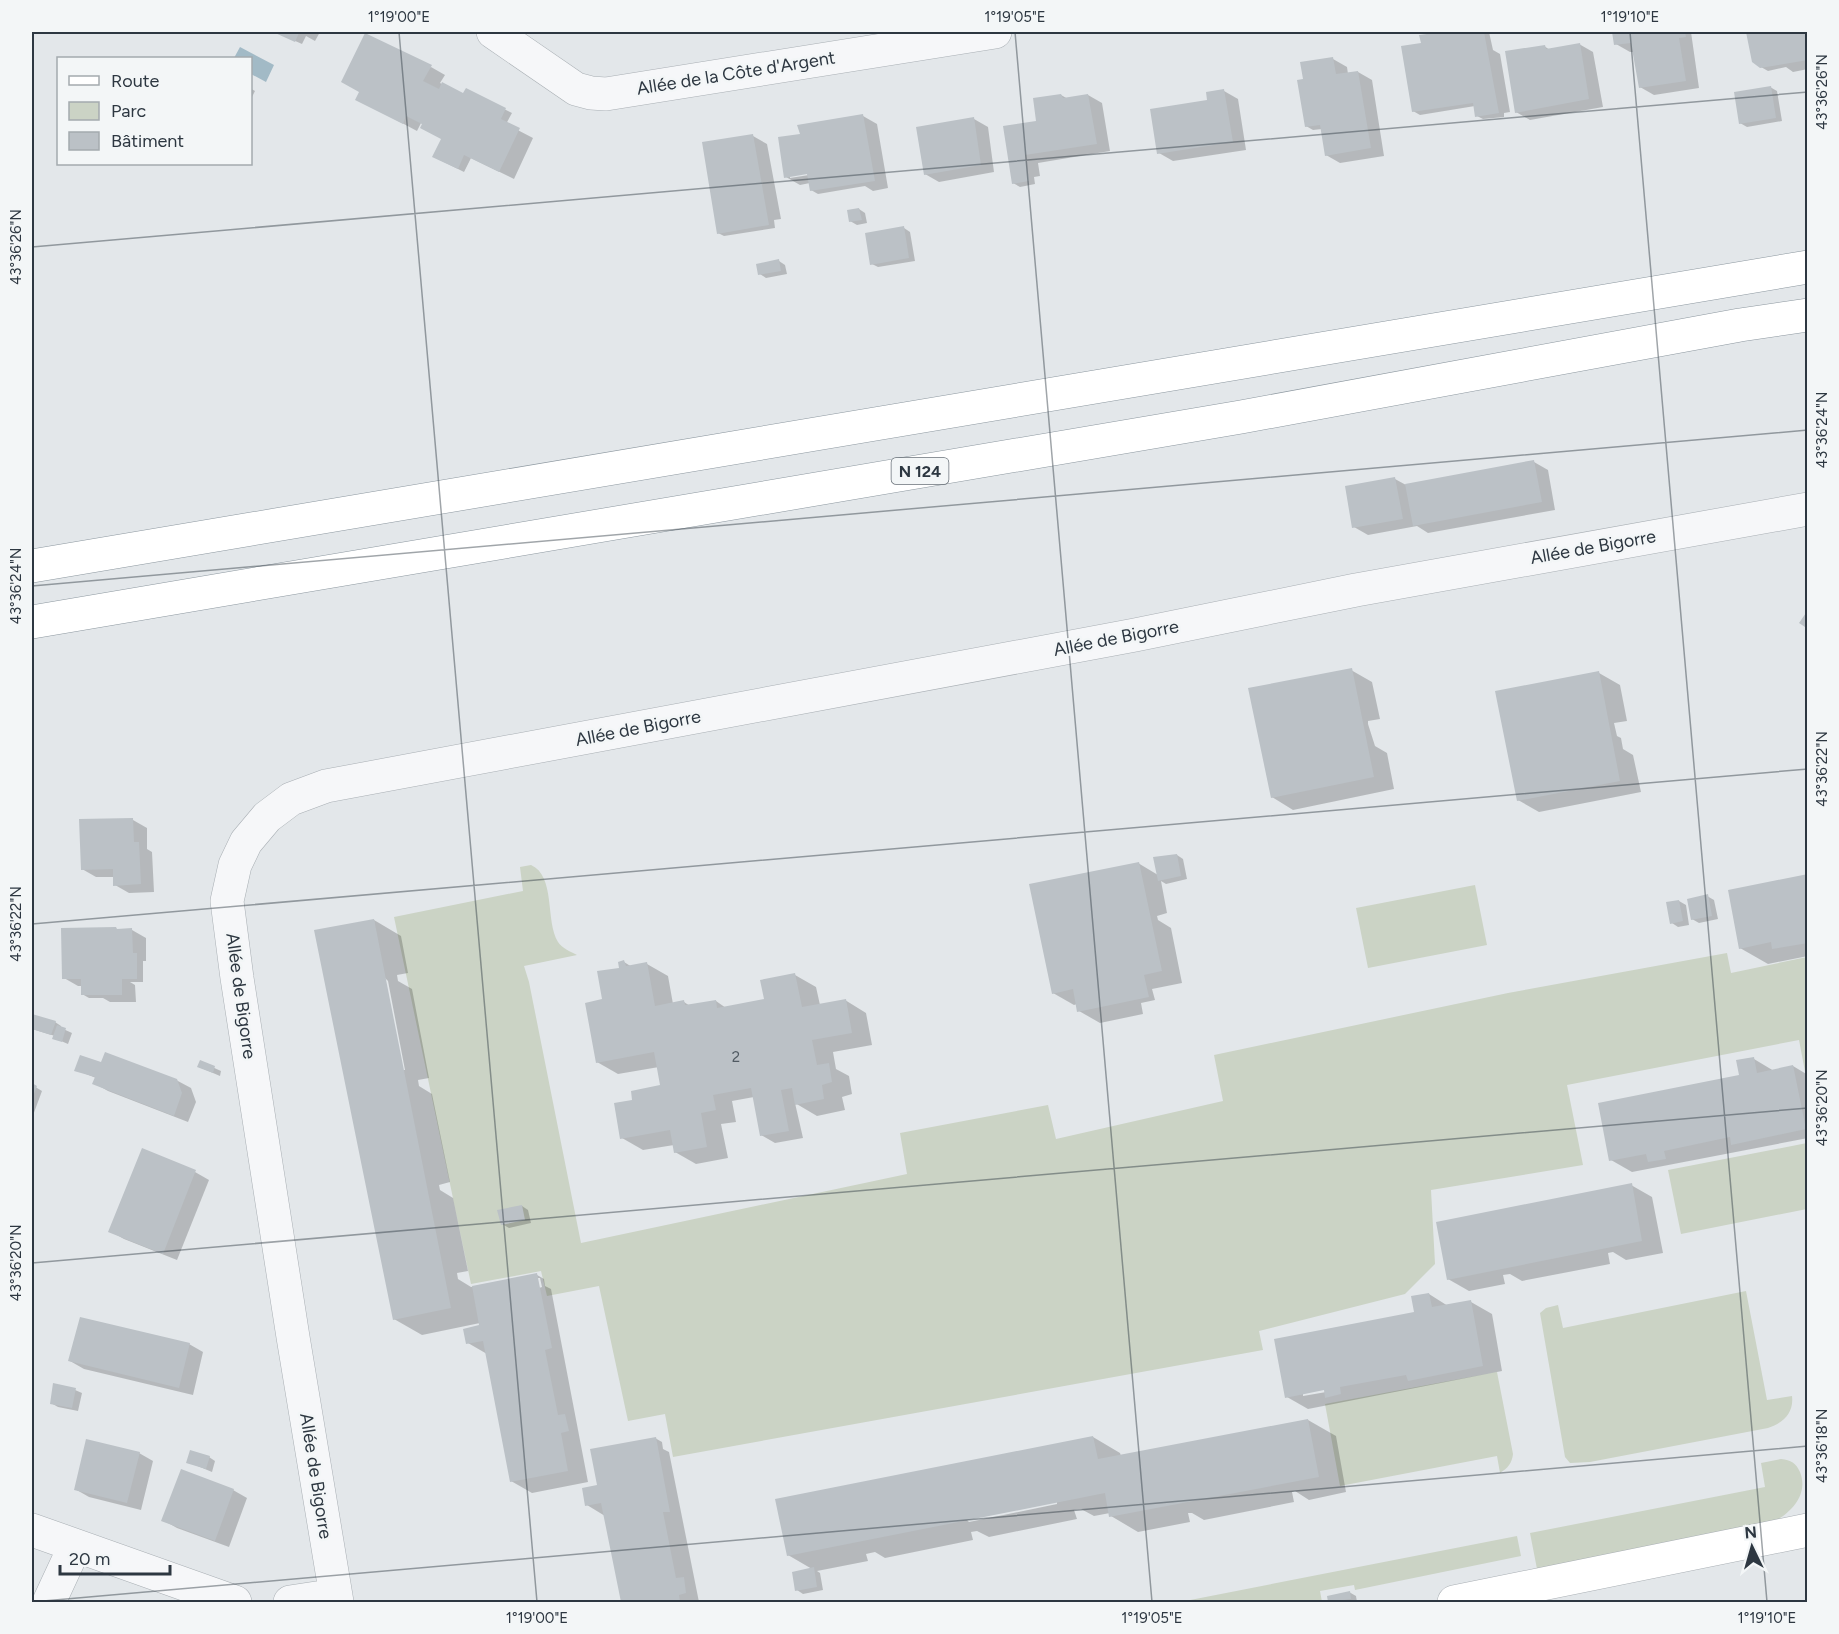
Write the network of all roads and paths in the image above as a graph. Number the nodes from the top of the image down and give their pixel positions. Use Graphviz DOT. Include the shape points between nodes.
graph roads {
  1 [pos="493,32"];
  2 [pos="995,32"];
  3 [pos="1808,267"];
  4 [pos="1808,315"];
  5 [pos="1808,509"];
  6 [pos="32,566"];
  7 [pos="32,622"];
  8 [pos="32,1530"];
  9 [pos="1808,1530"];
  10 [pos="75,1546"];
  11 [pos="336,1599"];
  12 [pos="49,1602"];
  13 [pos="235,1602"];
  14 [pos="290,1602"];
  15 [pos="1454,1602"];
  1 -- 2 [label="street, Allée de la Côte d'Argent" via="576,89 606,94"];
  3 -- 6 [label="main road"];
  4 -- 7 [label="main road, N 124" via="1241,417"];
  5 -- 11 [label="street, Allée de Bigorre" via="1356,590 1112,640 338,784 291,799 267,817 246,842 235,865 228,901 238,990"];
  8 -- 10 [label="street"];
  9 -- 15 [label="main road"];
  10 -- 12 [label="street"];
  10 -- 13 [label="street"];
  11 -- 14 [label="street"];
}
